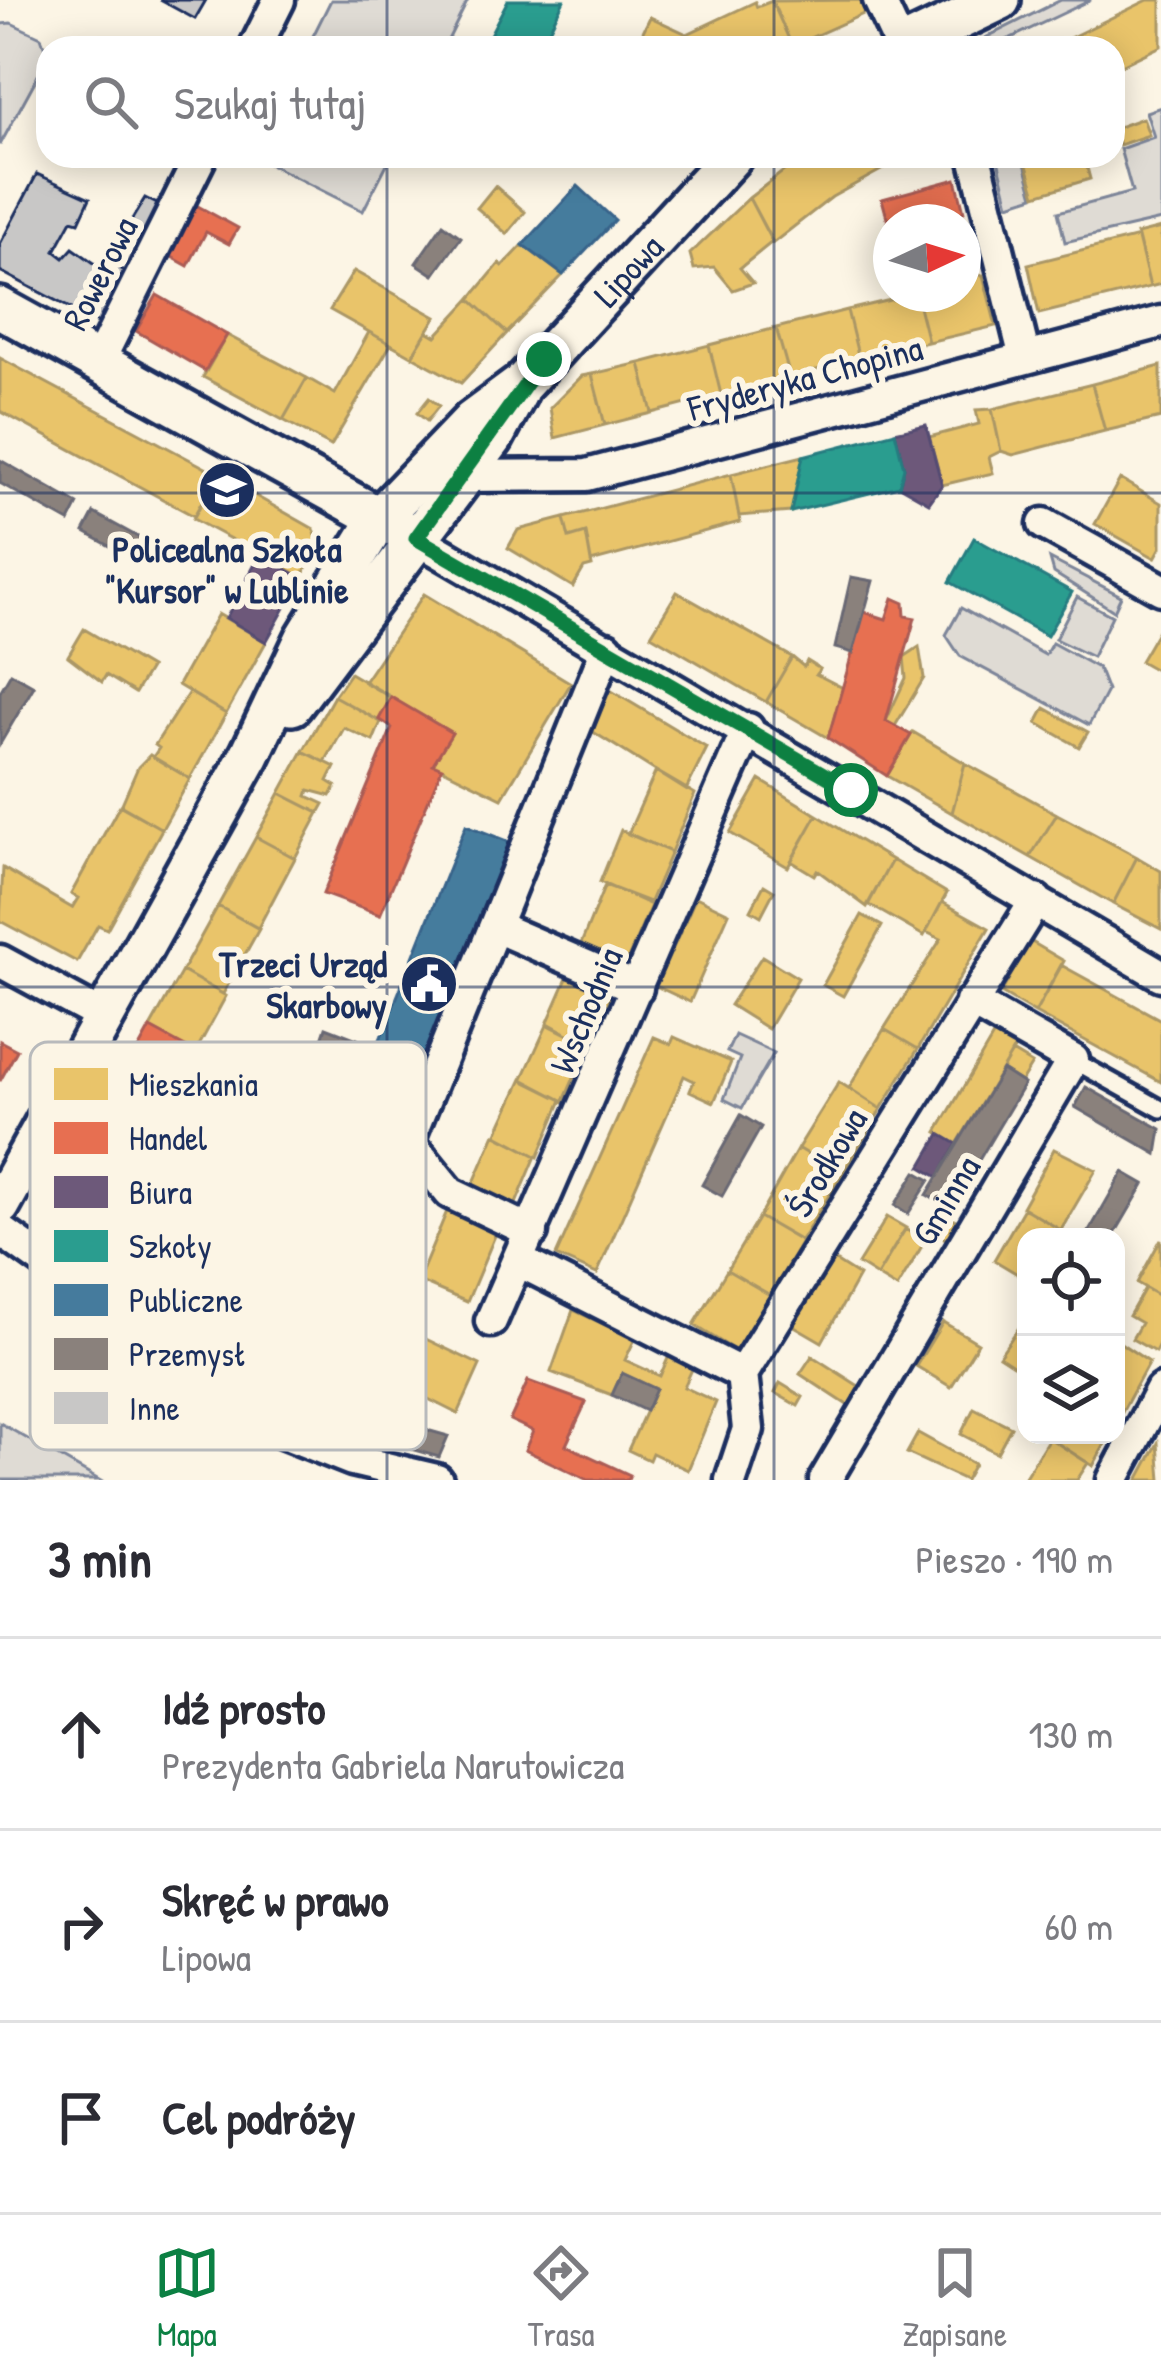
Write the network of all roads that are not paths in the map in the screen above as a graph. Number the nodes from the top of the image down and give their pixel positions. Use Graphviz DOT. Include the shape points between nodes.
graph roads {
  1 [pos="279,0"];
  2 [pos="879,0"];
  3 [pos="1000,0"];
  4 [pos="261,36"];
  5 [pos="912,36"];
  6 [pos="934,36"];
  7 [pos="196,168"];
  8 [pos="722,168"];
  9 [pos="978,168"];
  10 [pos="0,308"];
  11 [pos="1161,322"];
  12 [pos="1025,358"];
  13 [pos="99,362"];
  14 [pos="521,384"];
  15 [pos="465,476"];
  16 [pos="380,517"];
  17 [pos="1044,524"];
  18 [pos="416,538"];
  19 [pos="1161,589"];
  20 [pos="607,648"];
  21 [pos="748,729"];
  22 [pos="250,755"];
  23 [pos="1036,900"];
  24 [pos="496,927"];
  25 [pos="0,961"];
  26 [pos="1161,974"];
  27 [pos="637,988"];
  28 [pos="971,1002"];
  29 [pos="105,1018"];
  30 [pos="92,1042"];
  31 [pos="1073,1060"];
  32 [pos="426,1097"];
  33 [pos="1161,1109"];
  34 [pos="30,1152"];
  35 [pos="426,1163"];
  36 [pos="0,1205"];
  37 [pos="0,1230"];
  38 [pos="532,1232"];
  39 [pos="30,1251"];
  40 [pos="519,1261"];
  41 [pos="491,1321"];
  42 [pos="742,1374"];
  43 [pos="1161,1390"];
  44 [pos="327,1450"];
  45 [pos="437,1480"];
  46 [pos="731,1480"];
  47 [pos="825,1480"];
  48 [pos="1113,1480"];
  1 -- 4 [label="street"];
  2 -- 5 [label="street"];
  3 -- 6 [label="street"];
  7 -- 13 [label="street, Rowerowa"];
  8 -- 14 [label="street, Lipowa"];
  9 -- 12 [label="street"];
  10 -- 13 [label="street"];
  11 -- 12 [label="street, Fryderyka Chopina"];
  12 -- 15 [label="street, Fryderyka Chopina" via="587,475"];
  13 -- 16 [label="street"];
  14 -- 15 [label="street, Lipowa"];
  14 -- 16 [label="street, Lipowa" via="472,421"];
  15 -- 18 [label="street, Lipowa"];
  16 -- 18 [label="street"];
  16 -- 22 [label="street, Lipowa" via="305,639"];
  17 -- 19 [label="street"];
  18 -- 20 [label="street"];
  18 -- 22 [label="street, Lipowa"];
  20 -- 21 [label="street"];
  20 -- 24 [label="street"];
  21 -- 23 [label="street"];
  21 -- 27 [label="street, Wschodnia"];
  22 -- 29 [label="street"];
  23 -- 26 [label="street"];
  23 -- 28 [label="street, Środkowa"];
  24 -- 27 [label="street"];
  24 -- 32 [label="street"];
  25 -- 29 [label="street"];
  27 -- 38 [label="street, Wschodnia"];
  28 -- 31 [label="street"];
  28 -- 42 [label="street, Środkowa"];
  29 -- 30 [label="street"];
  31 -- 33 [label="lane"];
  31 -- 47 [label="street, Gminna"];
  34 -- 36 [label="street"];
  35 -- 38 [label="street" via="450,1193"];
  37 -- 39 [label="street"];
  38 -- 40 [label="street, Wschodnia"];
  40 -- 41 [label="street, Wschodnia"];
  40 -- 42 [label="street"];
  42 -- 46 [label="street" via="748,1429"];
  43 -- 48 [label="street"];
  44 -- 45 [label="street"];
}
